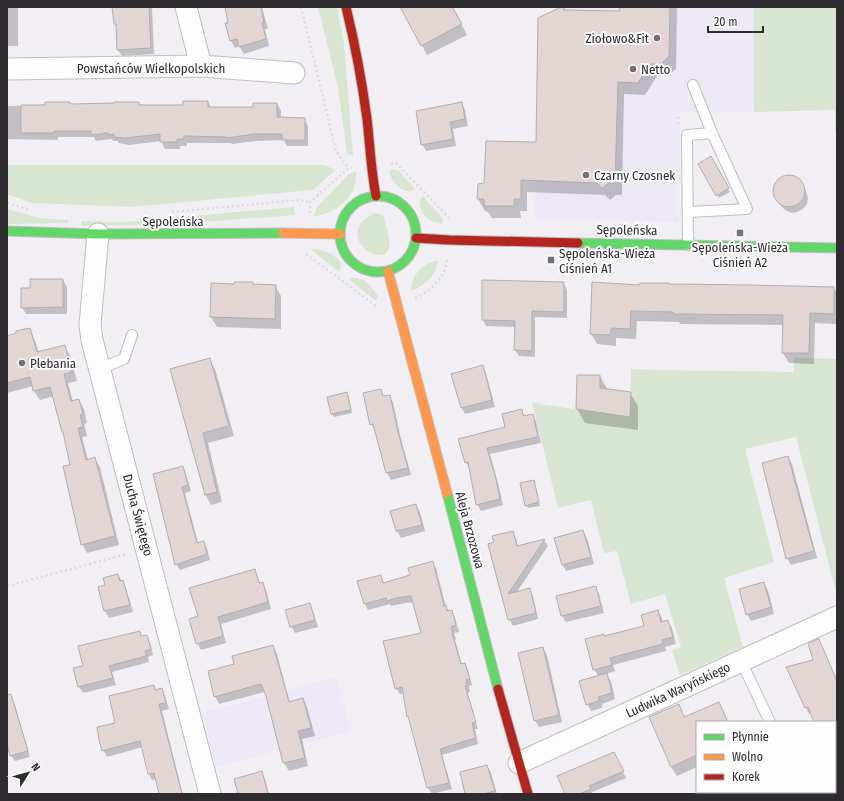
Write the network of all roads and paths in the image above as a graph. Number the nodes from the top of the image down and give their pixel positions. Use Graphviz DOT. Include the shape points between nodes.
graph roads {
  1 [pos="186,7"];
  2 [pos="301,7"];
  3 [pos="346,7"];
  4 [pos="202,66"];
  5 [pos="7,69"];
  6 [pos="294,73"];
  7 [pos="693,85"];
  8 [pos="712,133"];
  9 [pos="396,163"];
  10 [pos="376,196"];
  11 [pos="7,203"];
  12 [pos="32,210"];
  13 [pos="170,212"];
  14 [pos="688,212"];
  15 [pos="451,220"];
  16 [pos="7,231"];
  17 [pos="98,234"];
  18 [pos="340,234"];
  19 [pos="416,238"];
  20 [pos="688,245"];
  21 [pos="837,248"];
  22 [pos="307,254"];
  23 [pos="447,262"];
  24 [pos="388,271"];
  25 [pos="416,297"];
  26 [pos="377,307"];
  27 [pos="132,335"];
  28 [pos="100,367"];
  29 [pos="147,550"];
  30 [pos="7,586"];
  31 [pos="837,617"];
  32 [pos="741,661"];
  33 [pos="770,721"];
  34 [pos="518,762"];
  35 [pos="210,794"];
  36 [pos="528,794"];
  1 -- 4 [label="street"];
  2 -- 13 [label="path" via="336,151 349,168 310,202 298,200"];
  3 -- 10 [label="street" via="366,108"];
  4 -- 5 [label="street, Powstańców Wielkopolskich"];
  4 -- 6 [label="street, Powstańców Wielkopolskich"];
  7 -- 8 [label="lane"];
  8 -- 14 [label="lane" via="687,135"];
  8 -- 14 [label="lane" via="747,209"];
  9 -- 15 [label="path"];
  10 -- 18 [label="street" via="358,201 352,206 343,219"];
  10 -- 19 [label="street" via="385,196 402,204 415,223"];
  11 -- 12 [label="path"];
  14 -- 20 [label="lane"];
  16 -- 17 [label="street, Sępoleńska"];
  17 -- 18 [label="street, Sępoleńska"];
  17 -- 28 [label="street, Ducha Świętego" via="90,325"];
  18 -- 24 [label="street" via="340,242 352,262 366,270"];
  19 -- 20 [label="street, Sępoleńska"];
  19 -- 24 [label="street" via="406,261"];
  20 -- 21 [label="street, Sępoleńska"];
  22 -- 26 [label="path"];
  23 -- 25 [label="path" via="437,283"];
  24 -- 34 [label="street, Aleja Brzozowa"];
  27 -- 28 [label="lane" via="124,359"];
  28 -- 29 [label="street, Ducha Świętego"];
  29 -- 30 [label="path"];
  29 -- 35 [label="street, Ducha Świętego"];
  31 -- 32 [label="street, Ludwika Waryńskiego"];
  32 -- 33 [label="lane"];
  32 -- 34 [label="street, Ludwika Waryńskiego"];
  34 -- 36 [label="street, Aleja Brzozowa"];
}
